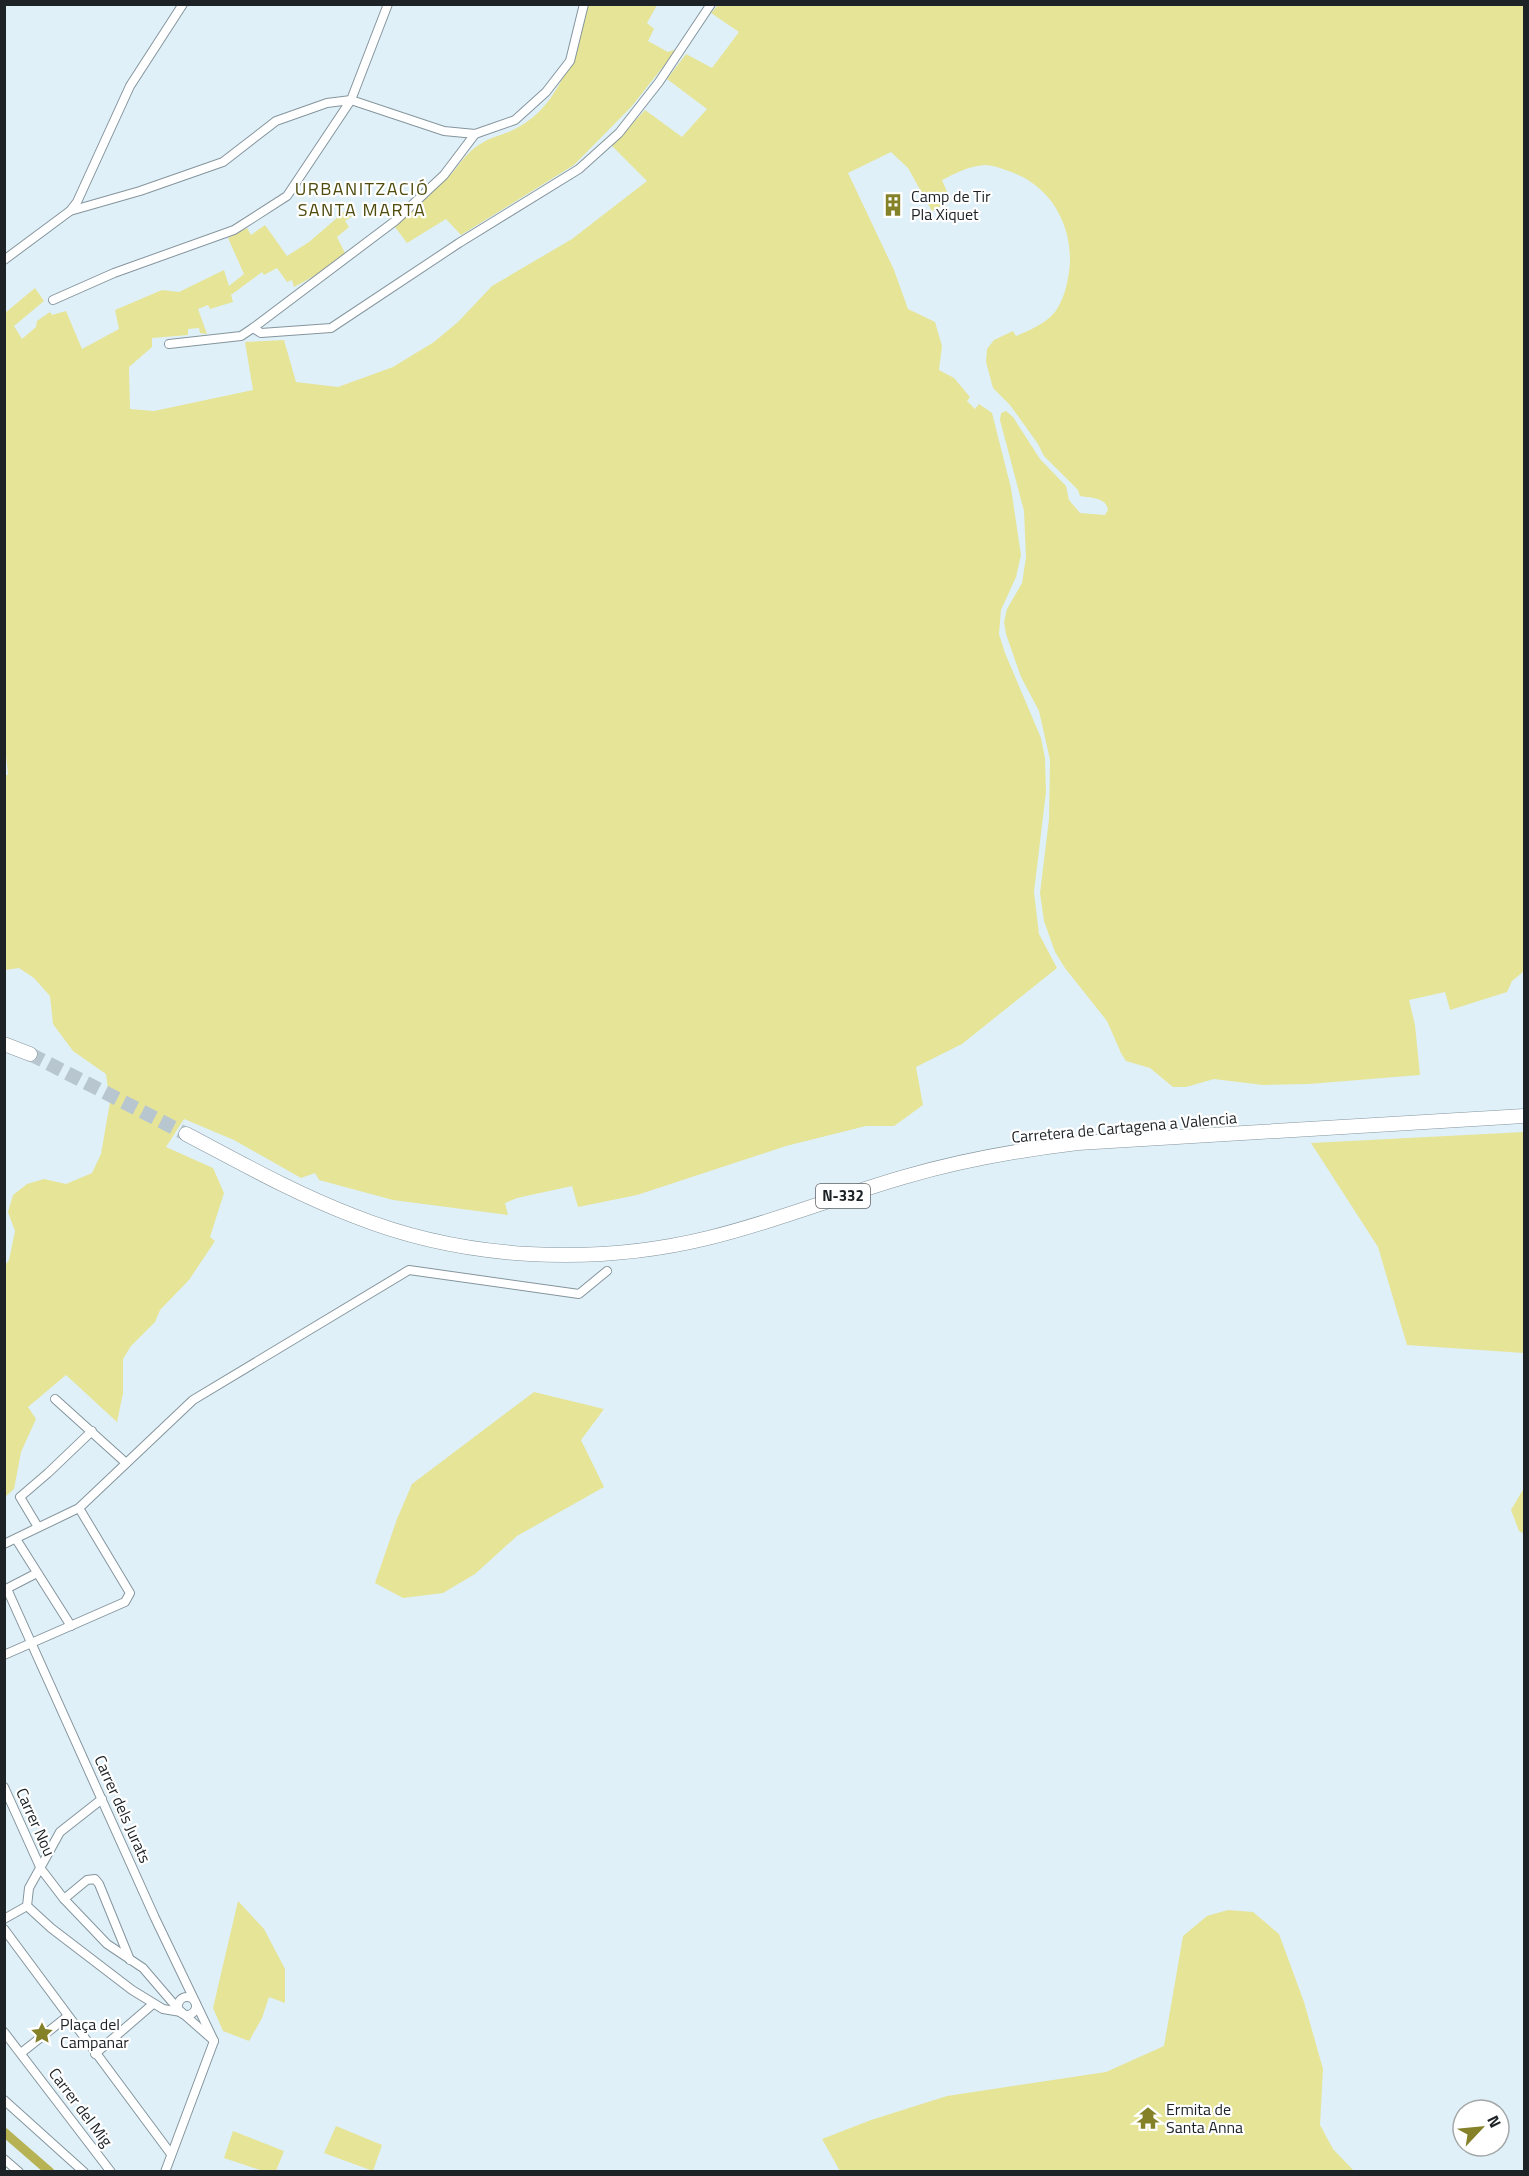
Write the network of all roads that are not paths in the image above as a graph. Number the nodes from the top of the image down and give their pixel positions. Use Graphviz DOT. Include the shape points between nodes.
graph roads {
  1 [pos="183,4"];
  2 [pos="388,4"];
  3 [pos="584,4"];
  4 [pos="711,4"];
  5 [pos="351,100"];
  6 [pos="475,134"];
  7 [pos="70,211"];
  8 [pos="4,260"];
  9 [pos="52,300"];
  10 [pos="253,328"];
  11 [pos="169,344"];
  12 [pos="4,1044"];
  13 [pos="30,1054"];
  14 [pos="1524,1116"];
  15 [pos="186,1134"];
  16 [pos="607,1271"];
  17 [pos="55,1399"];
  18 [pos="92,1431"];
  19 [pos="126,1463"];
  20 [pos="79,1508"];
  21 [pos="38,1527"];
  22 [pos="16,1539"];
  23 [pos="4,1544"];
  24 [pos="37,1573"];
  25 [pos="6,1589"];
  26 [pos="71,1626"];
  27 [pos="32,1643"];
  28 [pos="4,1655"];
  29 [pos="4,1788"];
  30 [pos="102,1799"];
  31 [pos="41,1869"];
  32 [pos="64,1899"];
  33 [pos="27,1906"];
  34 [pos="4,1919"];
  35 [pos="4,1929"];
  36 [pos="130,1960"];
  37 [pos="196,2002"];
  38 [pos="153,2004"];
  39 [pos="181,2012"];
  40 [pos="68,2016"];
  41 [pos="4,2032"];
  42 [pos="214,2041"];
  43 [pos="21,2053"];
  44 [pos="96,2054"];
  45 [pos="4,2100"];
  46 [pos="171,2154"];
  47 [pos="4,2159"];
  48 [pos="19,2172"];
  49 [pos="84,2172"];
  50 [pos="111,2172"];
  51 [pos="165,2172"];
  1 -- 7 [label="street" via="130,86"];
  2 -- 5 [label="street"];
  3 -- 6 [label="street" via="570,61 546,92 515,120"];
  4 -- 10 [label="street" via="619,133 579,169 331,328 261,333"];
  5 -- 6 [label="street" via="444,130"];
  5 -- 7 [label="street" via="327,103 276,121 224,162"];
  5 -- 9 [label="street" via="287,196 234,230"];
  6 -- 10 [label="street" via="444,175 395,221"];
  7 -- 8 [label="street"];
  10 -- 11 [label="street" via="241,336"];
  12 -- 13 [label="highway"];
  14 -- 15 [label="highway, Carretera de Cartagena a Valencia / N-332" via="1078,1143 1014,1151 903,1177 708,1238 648,1249 564,1254 457,1245 394,1230 313,1199"];
  16 -- 19 [label="street" via="579,1294 409,1270 193,1400"];
  17 -- 18 [label="street"];
  18 -- 19 [label="street"];
  18 -- 21 [label="street" via="20,1497"];
  19 -- 20 [label="street"];
  20 -- 21 [label="street"];
  20 -- 26 [label="street" via="130,1593 125,1602"];
  21 -- 22 [label="street"];
  22 -- 23 [label="street"];
  22 -- 24 [label="street"];
  24 -- 25 [label="street"];
  24 -- 26 [label="street"];
  25 -- 27 [label="street, Carrer dels Jurats"];
  26 -- 27 [label="street"];
  27 -- 28 [label="street"];
  27 -- 30 [label="street, Carrer dels Jurats"];
  29 -- 31 [label="street, Carrer Nou"];
  30 -- 31 [label="street" via="60,1832"];
  30 -- 37 [label="street, Carrer dels Jurats"];
  31 -- 32 [label="street, Carrer Nou"];
  31 -- 33 [label="street" via="29,1888"];
  32 -- 36 [label="street, Carrer Nou" via="106,1944"];
  32 -- 36 [label="street" via="87,1880 95,1879"];
  33 -- 34 [label="street"];
  33 -- 38 [label="street"];
  35 -- 40 [label="street"];
  36 -- 39 [label="street, Carrer Nou" via="143,1968"];
  37 -- 39 [label="street" via="192,2013"];
  37 -- 42 [label="street, Carrer dels Jurats"];
  38 -- 39 [label="street"];
  38 -- 44 [label="street"];
  39 -- 42 [label="street, Carrer Nou"];
  40 -- 43 [label="street"];
  40 -- 44 [label="street"];
  41 -- 43 [label="street, Carrer del Mig"];
  42 -- 46 [label="street"];
  43 -- 50 [label="street, Carrer del Mig"];
  44 -- 46 [label="street"];
  45 -- 49 [label="street"];
  46 -- 51 [label="street"];
  47 -- 48 [label="street"];
}
